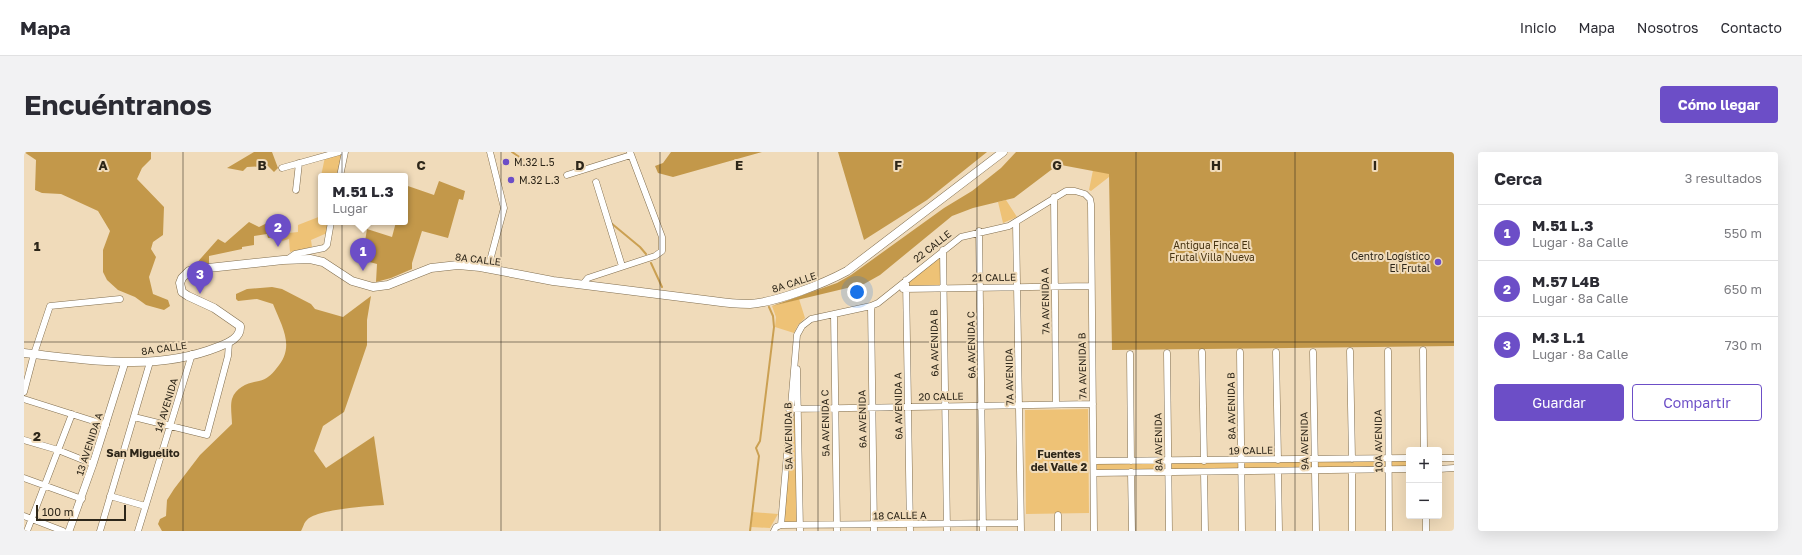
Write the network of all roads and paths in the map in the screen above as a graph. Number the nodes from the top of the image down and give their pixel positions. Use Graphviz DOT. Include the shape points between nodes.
graph roads {
  1 [pos="339,152"];
  2 [pos="345,152"];
  3 [pos="490,152"];
  4 [pos="1003,152"];
  5 [pos="630,153"];
  6 [pos="299,163"];
  7 [pos="282,168"];
  8 [pos="341,173"];
  9 [pos="567,175"];
  10 [pos="596,182"];
  11 [pos="296,190"];
  12 [pos="1054,198"];
  13 [pos="1091,202"];
  14 [pos="1016,222"];
  15 [pos="330,225"];
  16 [pos="979,232"];
  17 [pos="943,250"];
  18 [pos="288,259"];
  19 [pos="622,266"];
  20 [pos="488,268"];
  21 [pos="906,280"];
  22 [pos="583,284"];
  23 [pos="1054,286"];
  24 [pos="1091,286"];
  25 [pos="980,287"];
  26 [pos="1016,287"];
  27 [pos="943,288"];
  28 [pos="897,289"];
  29 [pos="906,289"];
  30 [pos="120,299"];
  31 [pos="871,306"];
  32 [pos="834,314"];
  33 [pos="797,340"];
  34 [pos="228,343"];
  35 [pos="1423,350"];
  36 [pos="1350,351"];
  37 [pos="1388,351"];
  38 [pos="1202,352"];
  39 [pos="1240,352"];
  40 [pos="1276,352"];
  41 [pos="1313,352"];
  42 [pos="24,353"];
  43 [pos="1167,353"];
  44 [pos="34,354"];
  45 [pos="192,354"];
  46 [pos="1130,354"];
  47 [pos="125,362"];
  48 [pos="150,362"];
  49 [pos="24,392"];
  50 [pos="24,400"];
  51 [pos="1056,404"];
  52 [pos="1093,404"];
  53 [pos="1019,405"];
  54 [pos="945,406"];
  55 [pos="981,406"];
  56 [pos="908,407"];
  57 [pos="835,408"];
  58 [pos="871,408"];
  59 [pos="790,409"];
  60 [pos="798,409"];
  61 [pos="72,414"];
  62 [pos="134,418"];
  63 [pos="106,425"];
  64 [pos="170,426"];
  65 [pos="24,440"];
  66 [pos="1424,447"];
  67 [pos="58,450"];
  68 [pos="1406,458"];
  69 [pos="1442,458"];
  70 [pos="1454,458"];
  71 [pos="1352,459"];
  72 [pos="1388,459"];
  73 [pos="1241,460"];
  74 [pos="1278,460"];
  75 [pos="1315,460"];
  76 [pos="1094,461"];
  77 [pos="1131,461"];
  78 [pos="1168,461"];
  79 [pos="1204,461"];
  80 [pos="93,464"];
  81 [pos="1454,468"];
  82 [pos="1406,469"];
  83 [pos="1442,469"];
  84 [pos="1352,470"];
  85 [pos="1388,470"];
  86 [pos="1278,471"];
  87 [pos="1315,471"];
  88 [pos="1131,472"];
  89 [pos="1204,472"];
  90 [pos="1242,472"];
  91 [pos="1094,473"];
  92 [pos="1168,473"];
  93 [pos="24,478"];
  94 [pos="45,485"];
  95 [pos="110,496"];
  96 [pos="82,499"];
  97 [pos="145,506"];
  98 [pos="1058,515"];
  99 [pos="24,516"];
  100 [pos="32,519"];
  101 [pos="1426,519"];
  102 [pos="1020,523"];
  103 [pos="983,524"];
  104 [pos="781,525"];
  105 [pos="800,528"];
  106 [pos="837,528"];
  107 [pos="873,528"];
  108 [pos="910,528"];
  109 [pos="947,528"];
  110 [pos="27,531"];
  111 [pos="63,531"];
  112 [pos="69,531"];
  113 [pos="100,531"];
  114 [pos="138,531"];
  115 [pos="774,531"];
  116 [pos="983,531"];
  117 [pos="1020,531"];
  118 [pos="1058,531"];
  119 [pos="1094,531"];
  120 [pos="1132,531"];
  121 [pos="1168,531"];
  122 [pos="1205,531"];
  123 [pos="1242,531"];
  124 [pos="1279,531"];
  125 [pos="1316,531"];
  126 [pos="1352,531"];
  127 [pos="1389,531"];
  128 [pos="1426,531"];
  1 -- 6 [label="street"];
  2 -- 8 [label="street"];
  3 -- 20 [label="street" via="504,208"];
  4 -- 22 [label="main road, 8A CALLE" via="847,271 819,284 771,300 752,304 731,303"];
  5 -- 9 [label="street"];
  5 -- 19 [label="street" via="662,237 663,249 655,256"];
  6 -- 7 [label="street"];
  6 -- 11 [label="street"];
  10 -- 19 [label="street"];
  12 -- 13 [label="street, 22 CALLE" via="1072,190 1085,194"];
  12 -- 14 [label="street, 22 CALLE"];
  12 -- 23 [label="street, 7A AVENIDA A"];
  13 -- 24 [label="street, 7A AVENIDA B"];
  14 -- 16 [label="street, 22 CALLE" via="1002,228"];
  14 -- 26 [label="street, 7A AVENIDA"];
  15 -- 18 [label="street" via="327,245 322,249 295,254"];
  16 -- 17 [label="street, 22 CALLE" via="961,237"];
  16 -- 25 [label="street, 6A AVENIDA C"];
  17 -- 21 [label="street, 22 CALLE"];
  17 -- 27 [label="street, 6A AVENIDA B"];
  18 -- 20 [label="main road, 8A CALLE" via="319,260 352,282 373,287 388,285 416,273 443,266"];
  18 -- 34 [label="main road, 8A CALLE" via="195,269 182,278 180,286 184,294 211,306 239,324 239,332"];
  19 -- 22 [label="street" via="588,278"];
  20 -- 22 [label="main road, 8A CALLE" via="553,281"];
  21 -- 28 [label="street, 22 CALLE"];
  21 -- 29 [label="street, 6A AVENIDA A"];
  23 -- 24 [label="street, 21 CALLE"];
  23 -- 26 [label="street, 21 CALLE"];
  23 -- 51 [label="street, 7A AVENIDA A"];
  24 -- 52 [label="street, 7A AVENIDA B"];
  25 -- 26 [label="street, 21 CALLE"];
  25 -- 27 [label="street, 21 CALLE"];
  25 -- 55 [label="street, 6A AVENIDA C"];
  26 -- 53 [label="street, 7A AVENIDA"];
  27 -- 29 [label="street, 21 CALLE"];
  27 -- 54 [label="street, 6A AVENIDA B"];
  28 -- 29 [label="street, 21 CALLE"];
  28 -- 31 [label="street, 22 CALLE"];
  29 -- 56 [label="street, 6A AVENIDA A"];
  30 -- 44 [label="street" via="50,306"];
  31 -- 32 [label="street, 22 CALLE"];
  31 -- 58 [label="street, 6A AVENIDA"];
  32 -- 33 [label="street, 22 CALLE" via="807,321 799,330"];
  32 -- 57 [label="street, 5A AVENIDA C"];
  33 -- 59 [label="street"];
  33 -- 60 [label="street, 5A AVENIDA B"];
  34 -- 45 [label="main road, 8A CALLE"];
  34 -- 64 [label="street" via="228,356 208,433 205,435"];
  35 -- 66 [label="street"];
  36 -- 71 [label="street"];
  37 -- 72 [label="street, 10A AVENIDA"];
  38 -- 79 [label="street"];
  39 -- 73 [label="street, 8A AVENIDA B"];
  40 -- 74 [label="street"];
  41 -- 75 [label="street, 9A AVENIDA"];
  42 -- 44 [label="main road, 8A CALLE"];
  43 -- 78 [label="street, 8A AVENIDA"];
  44 -- 47 [label="main road, 8A CALLE"];
  44 -- 49 [label="street"];
  45 -- 48 [label="main road, 8A CALLE"];
  45 -- 64 [label="street, 14 AVENIDA"];
  46 -- 77 [label="street"];
  47 -- 48 [label="main road, 8A CALLE"];
  47 -- 63 [label="street, 13 AVENIDA A"];
  48 -- 62 [label="street"];
  50 -- 61 [label="street"];
  51 -- 52 [label="street, 20 CALLE"];
  51 -- 53 [label="street, 20 CALLE"];
  52 -- 76 [label="street, 7A AVENIDA B"];
  53 -- 55 [label="street, 20 CALLE"];
  53 -- 102 [label="street, 7A AVENIDA"];
  54 -- 55 [label="street, 20 CALLE"];
  54 -- 56 [label="street, 20 CALLE"];
  54 -- 109 [label="street, 6A AVENIDA B"];
  55 -- 103 [label="street, 6A AVENIDA C"];
  56 -- 58 [label="street, 20 CALLE"];
  56 -- 108 [label="street, 6A AVENIDA A"];
  57 -- 58 [label="street, 20 CALLE"];
  57 -- 60 [label="street, 20 CALLE"];
  57 -- 106 [label="street, 5A AVENIDA C"];
  58 -- 107 [label="street, 6A AVENIDA"];
  59 -- 60 [label="street, 20 CALLE"];
  59 -- 104 [label="street"];
  60 -- 105 [label="street, 5A AVENIDA B"];
  61 -- 63 [label="street"];
  61 -- 67 [label="street"];
  62 -- 64 [label="street"];
  62 -- 95 [label="street"];
  63 -- 80 [label="street, 13 AVENIDA A"];
  64 -- 97 [label="street, 14 AVENIDA"];
  65 -- 67 [label="street"];
  67 -- 80 [label="street"];
  67 -- 94 [label="street"];
  68 -- 72 [label="street, 19 CALLE"];
  69 -- 70 [label="street"];
  71 -- 72 [label="street, 19 CALLE"];
  71 -- 75 [label="street, 19 CALLE"];
  72 -- 85 [label="street, 10A AVENIDA"];
  73 -- 74 [label="street, 19 CALLE"];
  73 -- 79 [label="street, 19 CALLE"];
  73 -- 90 [label="street, 8A AVENIDA B"];
  74 -- 75 [label="street, 19 CALLE"];
  75 -- 87 [label="street, 9A AVENIDA"];
  76 -- 77 [label="street, 19 CALLE"];
  76 -- 91 [label="street, 7A AVENIDA B"];
  77 -- 78 [label="street, 19 CALLE"];
  78 -- 79 [label="street, 19 CALLE"];
  78 -- 92 [label="street, 8A AVENIDA"];
  80 -- 96 [label="street, 13 AVENIDA A"];
  81 -- 83 [label="street"];
  82 -- 85 [label="street"];
  84 -- 85 [label="street"];
  84 -- 87 [label="street"];
  84 -- 126 [label="street"];
  85 -- 127 [label="street, 10A AVENIDA"];
  86 -- 87 [label="street"];
  86 -- 90 [label="street"];
  86 -- 124 [label="street"];
  87 -- 125 [label="street, 9A AVENIDA"];
  88 -- 91 [label="street"];
  88 -- 92 [label="street"];
  88 -- 120 [label="street"];
  89 -- 90 [label="street"];
  89 -- 92 [label="street"];
  89 -- 122 [label="street"];
  90 -- 123 [label="street, 8A AVENIDA B"];
  91 -- 119 [label="street, 7A AVENIDA B"];
  92 -- 121 [label="street, 8A AVENIDA"];
  93 -- 94 [label="street"];
  94 -- 96 [label="street"];
  94 -- 100 [label="street"];
  95 -- 97 [label="street"];
  95 -- 113 [label="street"];
  96 -- 112 [label="street, 13 AVENIDA A"];
  97 -- 114 [label="street, 14 AVENIDA"];
  98 -- 118 [label="street"];
  99 -- 100 [label="street"];
  100 -- 110 [label="street"];
  100 -- 111 [label="street"];
  101 -- 128 [label="street"];
  102 -- 103 [label="street, 18 CALLE A"];
  102 -- 117 [label="street, 7A AVENIDA"];
  103 -- 109 [label="street, 18 CALLE A"];
  103 -- 116 [label="street, 6A AVENIDA C"];
  104 -- 105 [label="street, 18 CALLE A"];
  104 -- 115 [label="street"];
  105 -- 106 [label="street, 18 CALLE A"];
  106 -- 107 [label="street, 18 CALLE A"];
  107 -- 108 [label="street, 18 CALLE A"];
  108 -- 109 [label="street, 18 CALLE A"];
}
